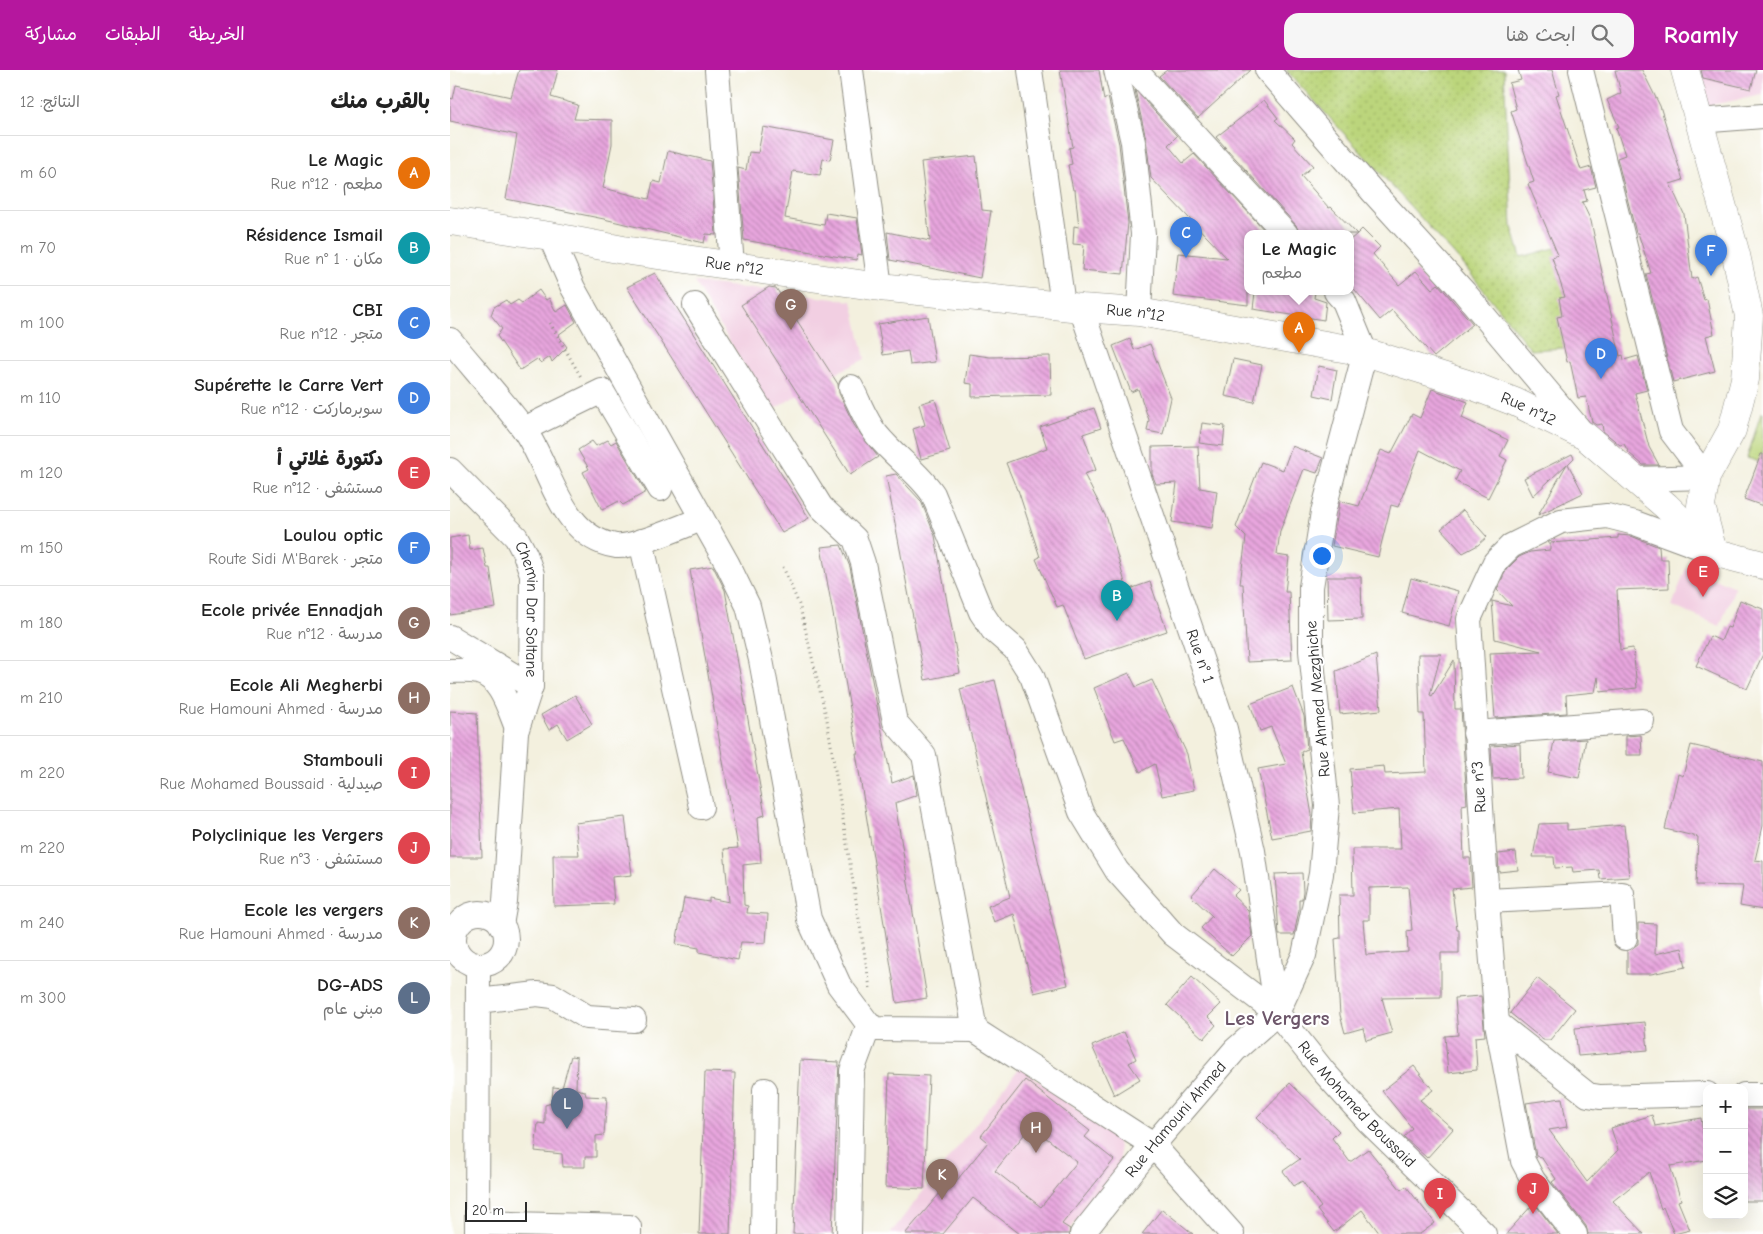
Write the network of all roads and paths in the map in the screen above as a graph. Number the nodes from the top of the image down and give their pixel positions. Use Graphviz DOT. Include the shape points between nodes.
graph roads {
  1 [pos="717,70"];
  2 [pos="851,70"];
  3 [pos="1030,70"];
  4 [pos="1116,70"];
  5 [pos="1135,70"];
  6 [pos="1267,70"];
  7 [pos="1581,70"];
  8 [pos="1685,70"];
  9 [pos="1763,116"];
  10 [pos="1698,120"];
  11 [pos="450,221"];
  12 [pos="1282,230"];
  13 [pos="550,236"];
  14 [pos="732,266"];
  15 [pos="880,287"];
  16 [pos="1338,295"];
  17 [pos="695,305"];
  18 [pos="1072,307"];
  19 [pos="1139,312"];
  20 [pos="550,323"];
  21 [pos="450,340"];
  22 [pos="1365,352"];
  23 [pos="582,380"];
  24 [pos="851,387"];
  25 [pos="524,429"];
  26 [pos="1585,436"];
  27 [pos="450,470"];
  28 [pos="1706,477"];
  29 [pos="1636,479"];
  30 [pos="660,489"];
  31 [pos="702,519"];
  32 [pos="635,543"];
  33 [pos="1713,552"];
  34 [pos="1763,565"];
  35 [pos="782,567"];
  36 [pos="450,637"];
  37 [pos="450,671"];
  38 [pos="531,686"];
  39 [pos="1642,721"];
  40 [pos="517,728"];
  41 [pos="1475,733"];
  42 [pos="701,807"];
  43 [pos="1487,902"];
  44 [pos="501,925"];
  45 [pos="1625,938"];
  46 [pos="458,949"];
  47 [pos="871,990"];
  48 [pos="478,1001"];
  49 [pos="1277,1013"];
  50 [pos="634,1020"];
  51 [pos="1497,1023"];
  52 [pos="869,1025"];
  53 [pos="976,1030"];
  54 [pos="765,1090"];
  55 [pos="1703,1094"];
  56 [pos="1748,1095"];
  57 [pos="1763,1095"];
  58 [pos="1153,1145"];
  59 [pos="477,1228"];
  60 [pos="629,1234"];
  61 [pos="763,1234"];
  62 [pos="849,1234"];
  63 [pos="1082,1234"];
  64 [pos="1232,1234"];
  65 [pos="1484,1234"];
  66 [pos="1575,1234"];
  1 -- 14 [label="street"];
  2 -- 15 [label="street"];
  3 -- 18 [label="street, Rue n° 1"];
  4 -- 19 [label="street" via="1133,142 1143,234"];
  5 -- 12 [label="street"];
  6 -- 26 [label="street" via="1464,292"];
  7 -- 28 [label="street" via="1670,431"];
  8 -- 10 [label="main road"];
  9 -- 10 [label="street"];
  10 -- 28 [label="main road" via="1736,254 1749,316 1745,379 1732,430"];
  11 -- 13 [label="main road, Rue n°12"];
  13 -- 14 [label="main road, Rue n°12"];
  13 -- 31 [label="street" via="573,288"];
  14 -- 15 [label="main road, Rue n°12"];
  15 -- 18 [label="main road, Rue n°12"];
  16 -- 22 [label="street"];
  17 -- 53 [label="street" via="821,507 855,539 863,563 895,722 924,755"];
  18 -- 19 [label="main road, Rue n°12"];
  18 -- 49 [label="street, Rue n° 1" via="1225,730 1253,851"];
  19 -- 22 [label="main road, Rue n°12"];
  20 -- 23 [label="path"];
  21 -- 25 [label="street"];
  22 -- 26 [label="main road, Rue n°12" via="1468,384 1515,402"];
  22 -- 49 [label="street, Rue Ahmed Mezghiche" via="1323,512 1311,587 1311,651 1327,806 1321,874 1304,955"];
  24 -- 49 [label="street, Rue Mohamed Boussaid" via="875,434 900,461 922,478 933,494 981,612 993,630 1015,649 1032,676 1081,812 1118,871 1173,934"];
  25 -- 30 [label="street" via="602,391"];
  25 -- 32 [label="street" via="563,507 579,526 597,539 615,546"];
  26 -- 29 [label="main road, Rue n°12"];
  27 -- 38 [label="street, Chemin Dar Soltane" via="516,537 526,554 532,574"];
  28 -- 29 [label="street"];
  28 -- 33 [label="main road" via="1702,506"];
  29 -- 33 [label="main road, Rue n°12"];
  31 -- 32 [label="street"];
  31 -- 52 [label="street" via="748,606 809,919 839,984"];
  32 -- 42 [label="street"];
  33 -- 34 [label="main road, Rue n°12"];
  33 -- 41 [label="street, Rue n°3" via="1635,523 1606,516 1561,521 1511,546 1494,562 1469,619"];
  35 -- 47 [label="path" via="800,607 827,720"];
  36 -- 38 [label="street"];
  37 -- 40 [label="street" via="478,672 491,679 501,691"];
  38 -- 40 [label="street, Chemin Dar Soltane"];
  39 -- 41 [label="street"];
  40 -- 44 [label="street, Chemin Dar Soltane"];
  41 -- 43 [label="street, Rue n°3"];
  43 -- 45 [label="street" via="1622,894"];
  43 -- 51 [label="street, Rue n°3"];
  44 -- 46 [label="street" via="488,915 464,918"];
  44 -- 46 [label="street" via="505,932 504,948 494,961"];
  46 -- 48 [label="street"];
  48 -- 50 [label="street" via="536,994 552,996 587,1017"];
  48 -- 59 [label="street"];
  49 -- 58 [label="street, Rue Hamouni Ahmed" via="1235,1050"];
  49 -- 65 [label="street, Rue Mohamed Boussaid" via="1369,1122"];
  51 -- 55 [label="street" via="1588,1095"];
  51 -- 66 [label="street, Rue n°3" via="1523,1161 1533,1180"];
  52 -- 53 [label="street" via="877,1029"];
  52 -- 62 [label="street" via="852,1071"];
  53 -- 58 [label="street"];
  54 -- 61 [label="street"];
  56 -- 57 [label="street"];
  58 -- 63 [label="street, Rue Hamouni Ahmed"];
  58 -- 64 [label="street"];
  59 -- 60 [label="street" via="629,1226"];
}
